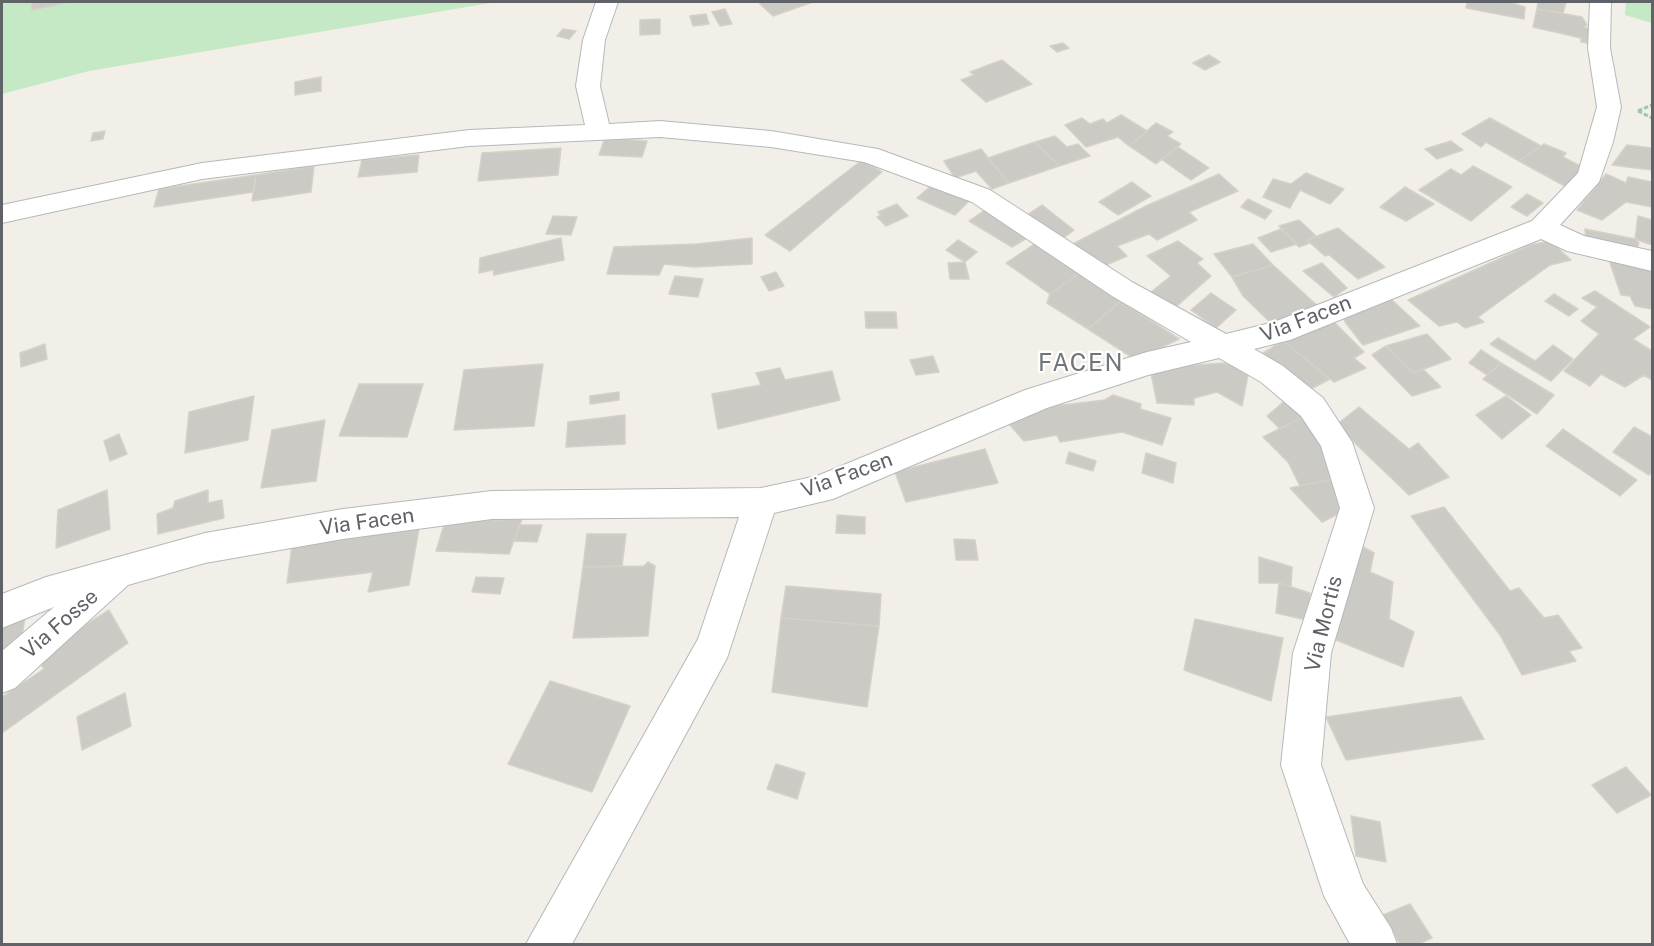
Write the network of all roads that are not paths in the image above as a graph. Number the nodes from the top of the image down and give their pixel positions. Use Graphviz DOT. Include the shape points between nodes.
graph roads {
  1 [pos="607,2"];
  2 [pos="1601,2"];
  3 [pos="599,132"];
  4 [pos="2,214"];
  5 [pos="1542,228"];
  6 [pos="1653,261"];
  7 [pos="1225,346"];
  8 [pos="761,502"];
  9 [pos="120,573"];
  10 [pos="2,611"];
  11 [pos="2,675"];
  12 [pos="548,945"];
  13 [pos="1374,945"];
  1 -- 3 [label="street" via="594,40 588,86"];
  2 -- 5 [label="street, Via Facen" via="1599,48 1609,107 1590,176"];
  3 -- 4 [label="street, Via Mortis" via="469,138 202,171"];
  3 -- 7 [label="street, Via Mortis" via="671,130 771,139 869,155 981,196 1122,290"];
  5 -- 6 [label="street" via="1577,244"];
  5 -- 7 [label="street, Via Facen" via="1280,332"];
  7 -- 8 [label="street, Via Facen" via="1147,364 1036,399 821,489"];
  7 -- 13 [label="street, Via Mortis" via="1272,374 1312,407 1336,442 1357,508 1312,653 1301,765 1346,896"];
  8 -- 9 [label="street, Via Facen" via="492,505 343,524 205,549"];
  8 -- 12 [label="street" via="714,646"];
  9 -- 10 [label="street, Via Facen" via="46,593"];
  9 -- 11 [label="street, Via Fosse"];
}
